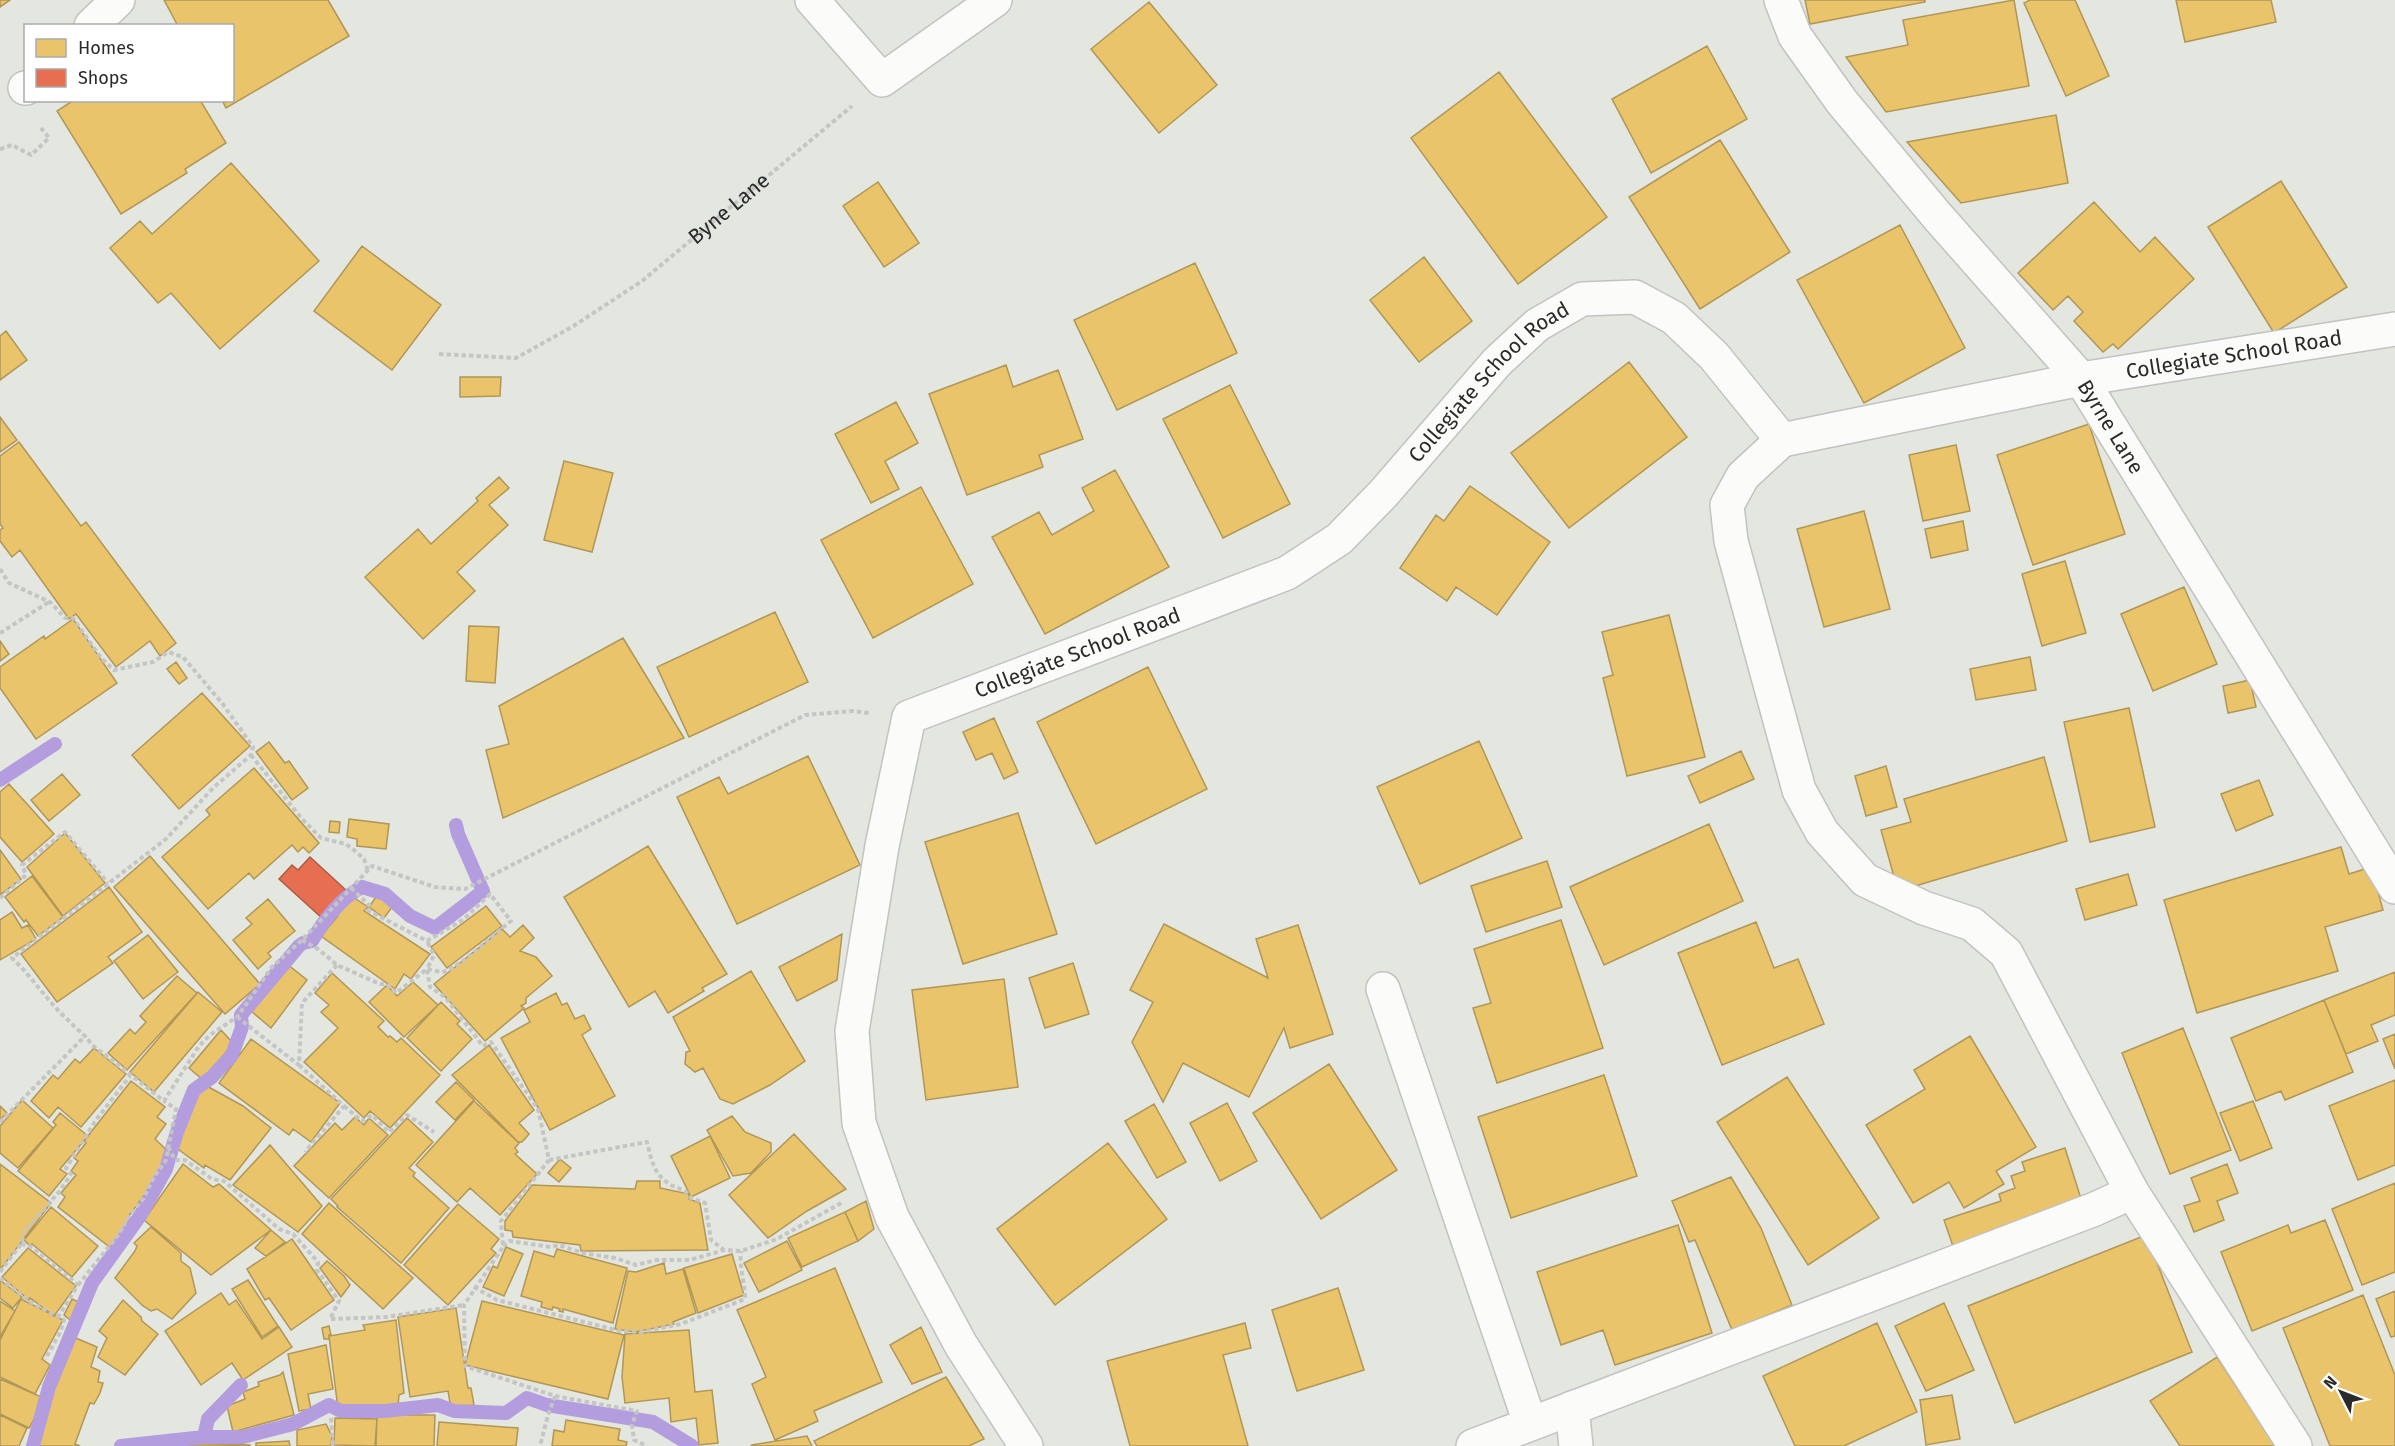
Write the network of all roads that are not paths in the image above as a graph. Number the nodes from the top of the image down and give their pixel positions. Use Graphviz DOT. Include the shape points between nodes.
graph roads {
  1 [pos="118,0"];
  2 [pos="812,0"];
  3 [pos="995,0"];
  4 [pos="1781,0"];
  5 [pos="93,24"];
  6 [pos="2395,329"];
  7 [pos="2081,379"];
  8 [pos="1782,440"];
  9 [pos="2395,887"];
  10 [pos="1383,989"];
  11 [pos="2132,1192"];
  12 [pos="1572,1407"];
  13 [pos="1530,1423"];
  14 [pos="1026,1446"];
  15 [pos="1473,1446"];
  16 [pos="1576,1446"];
  17 [pos="2295,1446"];
  1 -- 5 [label="street"];
  2 -- 3 [label="street" via="882,80"];
  4 -- 7 [label="street, Byrne Lane" via="1795,36 1842,102"];
  6 -- 7 [label="street, Collegiate School Road"];
  7 -- 8 [label="street, Collegiate School Road"];
  7 -- 9 [label="street, Byrne Lane"];
  8 -- 11 [label="street" via="1743,476 1727,506 1731,541 1799,790 1821,832 1865,880 1924,908 1972,924 2006,953"];
  8 -- 14 [label="street, Collegiate School Road" via="1714,356 1674,318 1635,297 1582,299 1537,325 1497,362 1339,539 1296,567 909,717 882,846 852,1031 859,1123 892,1217 961,1345"];
  10 -- 13 [label="street"];
  11 -- 12 [label="street"];
  11 -- 17 [label="street"];
  12 -- 13 [label="street"];
  12 -- 16 [label="street"];
  13 -- 15 [label="street"];
}
